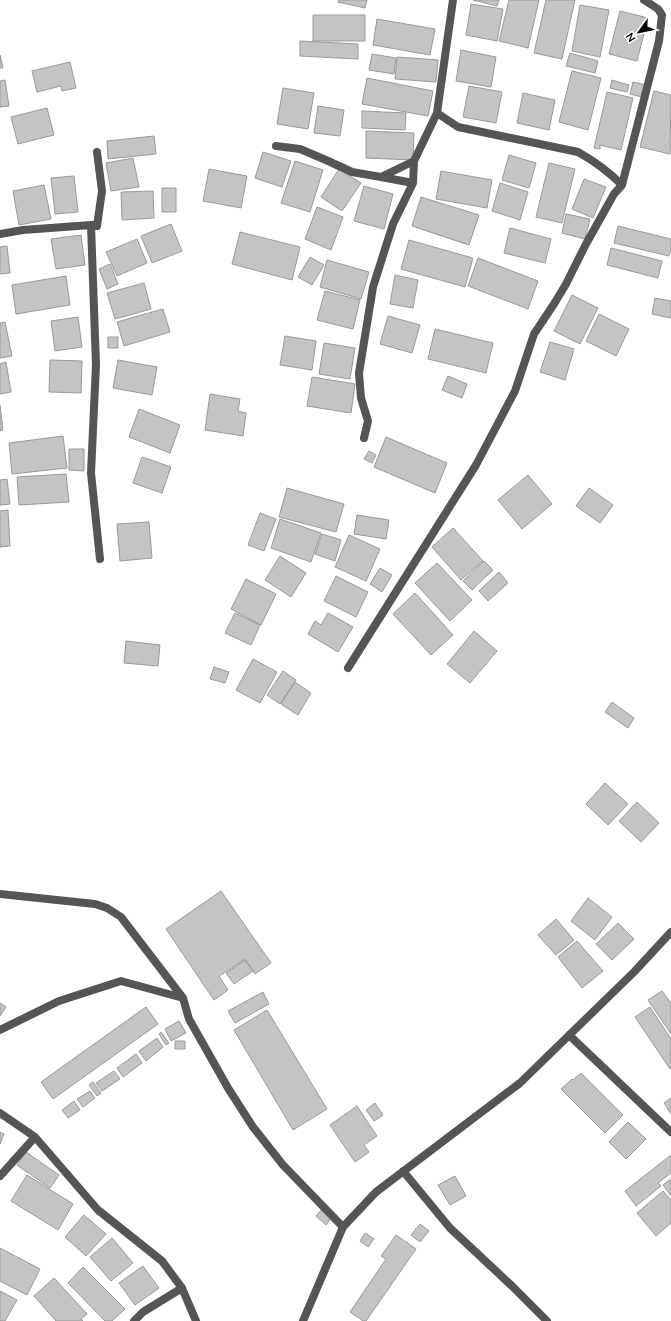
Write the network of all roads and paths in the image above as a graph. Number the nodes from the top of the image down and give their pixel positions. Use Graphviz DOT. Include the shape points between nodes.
graph roads {
  1 [pos="453,0"];
  2 [pos="644,0"];
  3 [pos="437,113"];
  4 [pos="276,146"];
  5 [pos="97,152"];
  6 [pos="414,161"];
  7 [pos="381,177"];
  8 [pos="413,183"];
  9 [pos="622,185"];
  10 [pos="91,225"];
  11 [pos="0,234"];
  12 [pos="364,438"];
  13 [pos="100,559"];
  14 [pos="348,668"];
  15 [pos="0,894"];
  16 [pos="671,932"];
  17 [pos="183,998"];
  18 [pos="0,1030"];
  19 [pos="569,1035"];
  20 [pos="0,1113"];
  21 [pos="671,1132"];
  22 [pos="35,1136"];
  23 [pos="403,1171"];
  24 [pos="0,1176"];
  25 [pos="343,1227"];
  26 [pos="182,1288"];
  27 [pos="134,1321"];
  28 [pos="196,1321"];
  29 [pos="303,1321"];
  30 [pos="546,1321"];
  1 -- 3 [label="street"];
  2 -- 9 [label="street" via="658,8 662,15 658,41"];
  3 -- 6 [label="street"];
  3 -- 9 [label="street" via="458,127 578,152 608,170"];
  4 -- 7 [label="street" via="300,149 352,172"];
  5 -- 10 [label="street" via="102,191 97,226"];
  6 -- 7 [label="street"];
  6 -- 8 [label="street"];
  7 -- 8 [label="street"];
  8 -- 12 [label="street" via="393,224 373,287 359,373 361,398 368,421"];
  9 -- 14 [label="street" via="614,194 554,304 534,334 515,391 476,465"];
  10 -- 11 [label="street"];
  10 -- 13 [label="street" via="96,365 91,473"];
  15 -- 17 [label="street" via="95,904 107,908 121,917"];
  16 -- 19 [label="street"];
  17 -- 18 [label="street" via="121,981 59,1000"];
  17 -- 25 [label="street" via="189,1020 253,1127 283,1165"];
  19 -- 21 [label="street"];
  19 -- 23 [label="street" via="520,1083"];
  20 -- 22 [label="street"];
  22 -- 24 [label="street"];
  22 -- 26 [label="street" via="98,1210 162,1261"];
  23 -- 25 [label="street" via="376,1192"];
  23 -- 30 [label="street" via="450,1228"];
  25 -- 29 [label="street"];
  26 -- 27 [label="street" via="143,1312"];
  26 -- 28 [label="street"];
}
